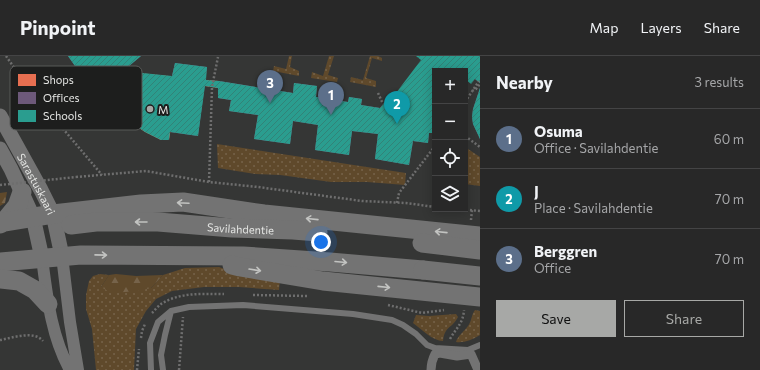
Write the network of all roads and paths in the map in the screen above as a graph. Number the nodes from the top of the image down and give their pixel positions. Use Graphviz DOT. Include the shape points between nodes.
graph roads {
  1 [pos="6,56"];
  2 [pos="218,58"];
  3 [pos="13,66"];
  4 [pos="479,82"];
  5 [pos="378,93"];
  6 [pos="468,97"];
  7 [pos="384,104"];
  8 [pos="0,116"];
  9 [pos="64,130"];
  10 [pos="468,138"];
  11 [pos="480,147"];
  12 [pos="0,149"];
  13 [pos="432,150"];
  14 [pos="102,175"];
  15 [pos="209,182"];
  16 [pos="0,186"];
  17 [pos="22,192"];
  18 [pos="396,203"];
  19 [pos="432,206"];
  20 [pos="468,210"];
  21 [pos="480,211"];
  22 [pos="55,220"];
  23 [pos="34,222"];
  24 [pos="1,225"];
  25 [pos="480,236"];
  26 [pos="480,250"];
  27 [pos="62,256"];
  28 [pos="204,256"];
  29 [pos="42,258"];
  30 [pos="0,262"];
  31 [pos="480,276"];
  32 [pos="0,279"];
  33 [pos="186,294"];
  34 [pos="472,301"];
  35 [pos="48,304"];
  36 [pos="184,309"];
  37 [pos="171,311"];
  38 [pos="0,340"];
  39 [pos="46,345"];
  40 [pos="480,345"];
  41 [pos="449,350"];
  42 [pos="70,370"];
  43 [pos="78,370"];
  44 [pos="151,370"];
  45 [pos="162,370"];
  46 [pos="179,370"];
  47 [pos="431,370"];
  48 [pos="478,370"];
  1 -- 3 [label="path"];
  2 -- 15 [label="path" via="212,87"];
  4 -- 6 [label="path"];
  5 -- 7 [label="path"];
  8 -- 22 [label="street, Sarastuskaari"];
  9 -- 14 [label="path"];
  10 -- 11 [label="path"];
  12 -- 17 [label="street, Sarastuskaari"];
  13 -- 18 [label="path" via="399,194"];
  14 -- 15 [label="path" via="146,172"];
  14 -- 16 [label="path, bridge"];
  15 -- 18 [label="path"];
  17 -- 23 [label="street, Sarastuskaari"];
  17 -- 24 [label="main road" via="17,206"];
  18 -- 19 [label="path"];
  20 -- 21 [label="path"];
  22 -- 23 [label="main road, Savilahdentie"];
  25 -- 22 [label="main road, one-way" via="264,214 183,202 141,204"];
  26 -- 22 [label="main road, Savilahdentie, one-way, bridge" via="313,232 158,222"];
  22 -- 27 [label="street, Sarastuskaari"];
  23 -- 24 [label="main road, Savilahdentie"];
  23 -- 29 [label="street, Sarastuskaari"];
  27 -- 28 [label="main road, one-way"];
  27 -- 29 [label="main road"];
  27 -- 43 [label="street"];
  28 -- 31 [label="main road, one-way, bridge" via="330,262"];
  28 -- 34 [label="main road, one-way" via="240,268"];
  29 -- 30 [label="main road"];
  29 -- 35 [label="street"];
  32 -- 35 [label="main road" via="19,281 35,290"];
  33 -- 36 [label="path"];
  34 -- 41 [label="path" via="450,340"];
  35 -- 42 [label="street" via="65,362"];
  36 -- 37 [label="lane"];
  36 -- 41 [label="lane" via="243,305 353,314 392,320 416,334 427,345"];
  36 -- 46 [label="path"];
  37 -- 44 [label="lane" via="158,322 150,343"];
  37 -- 45 [label="lane" via="161,355"];
  38 -- 39 [label="path" via="26,335 42,339"];
  40 -- 41 [label="lane" via="468,350"];
  47 -- 48 [label="street" via="435,354 440,353 457,356 471,354"];
}
